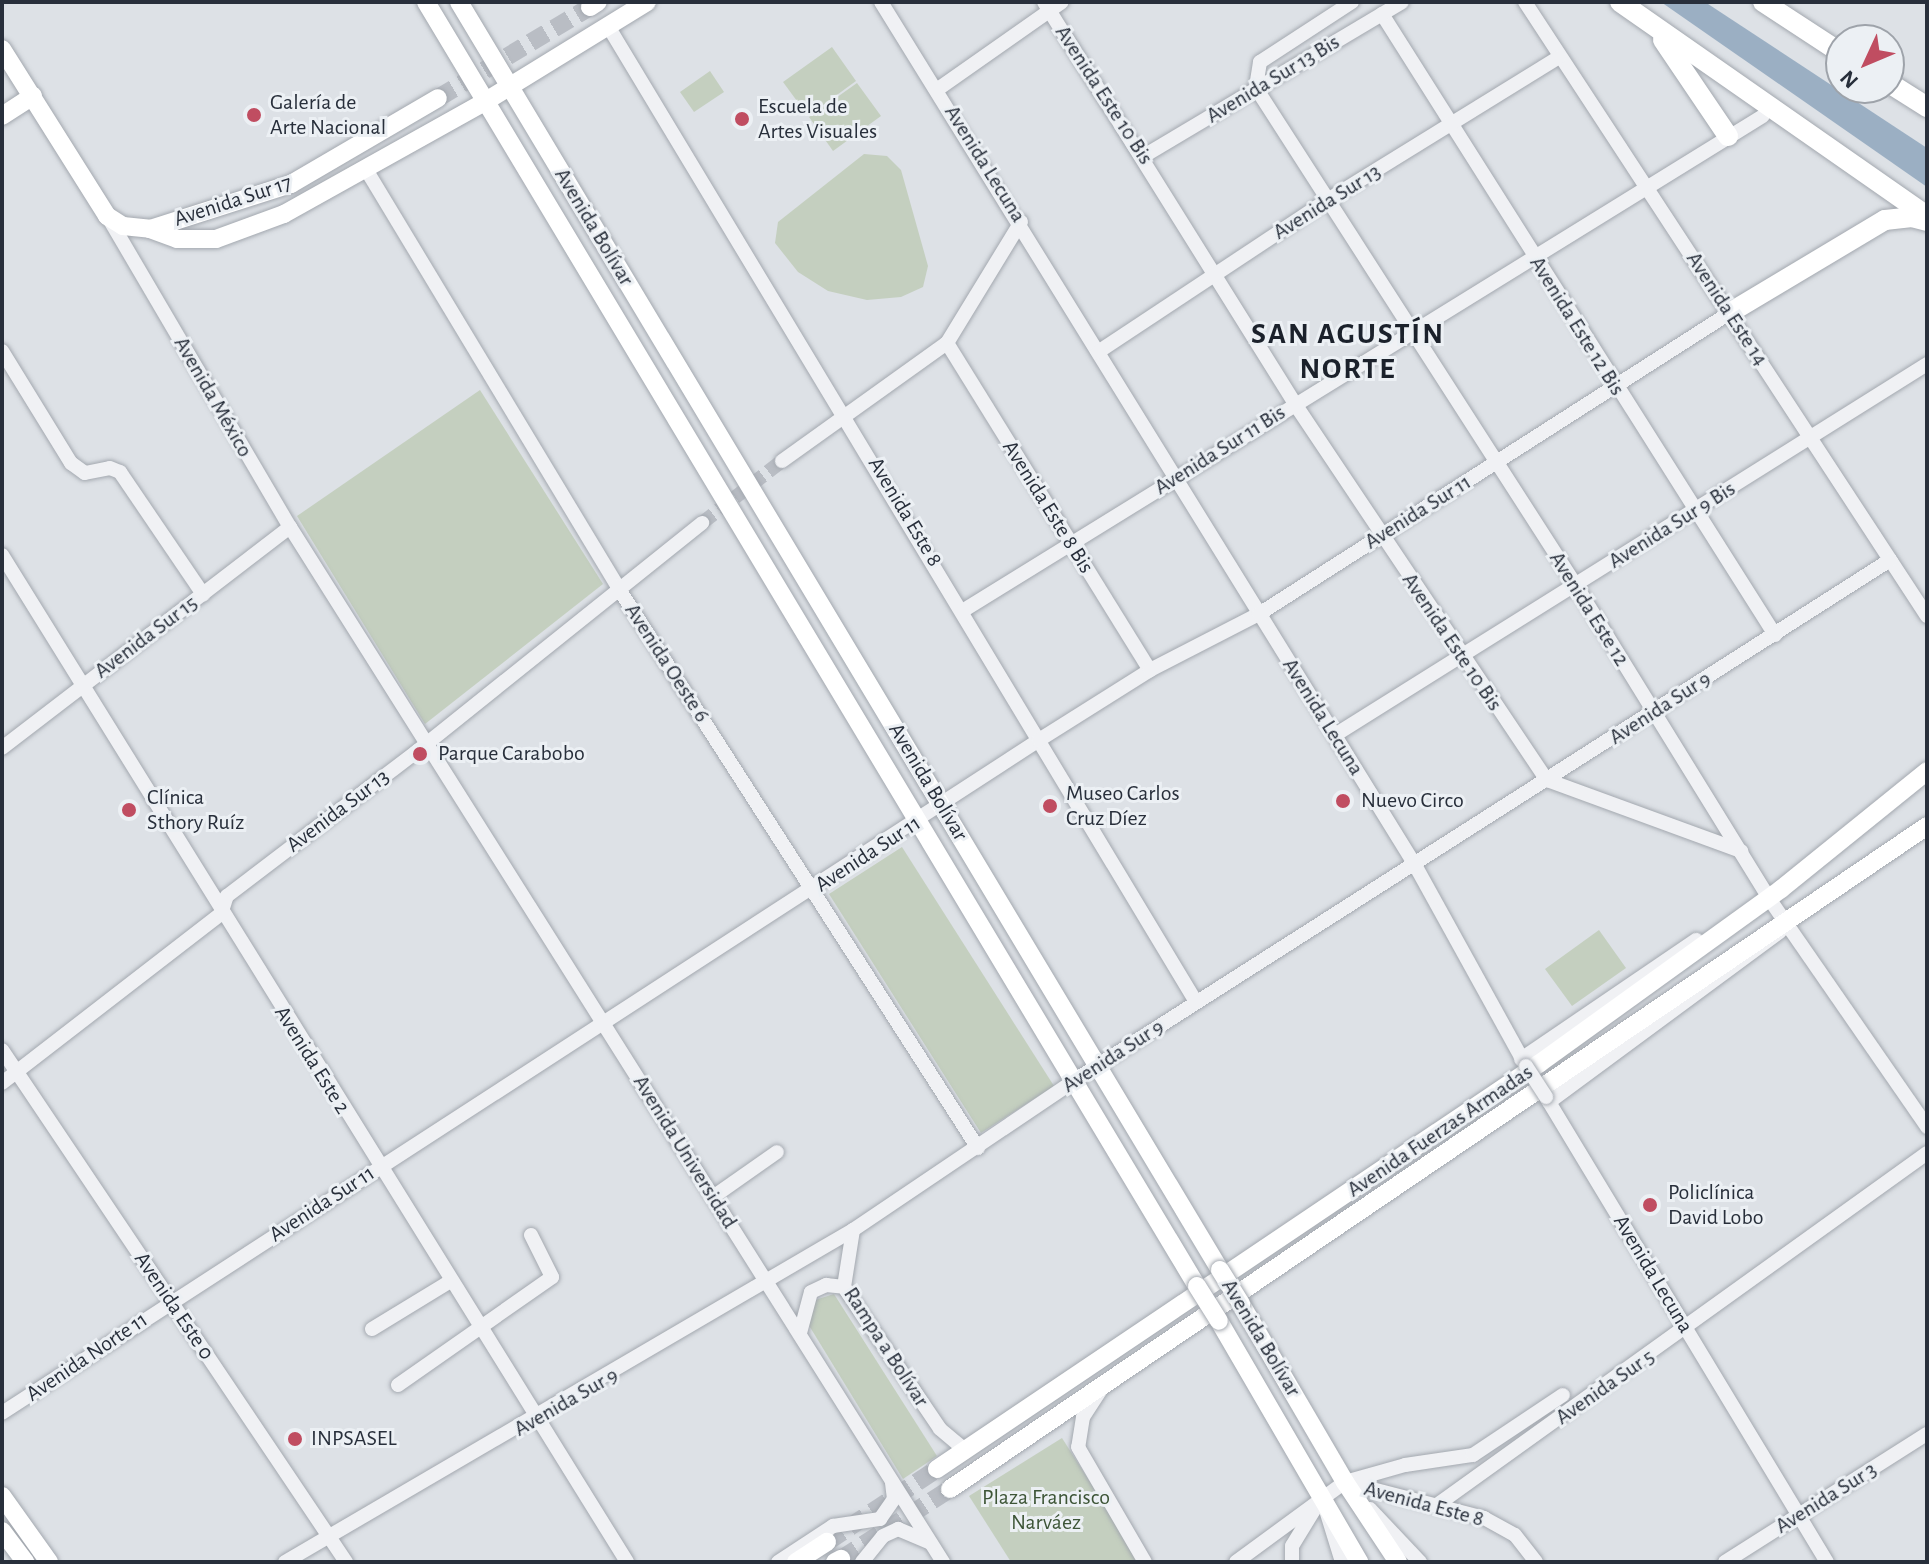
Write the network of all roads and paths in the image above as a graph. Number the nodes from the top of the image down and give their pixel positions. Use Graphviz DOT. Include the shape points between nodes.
graph roads {
  1 [pos="426,2"];
  2 [pos="459,2"];
  3 [pos="647,2"];
  4 [pos="881,2"];
  5 [pos="1352,2"];
  6 [pos="1402,2"];
  7 [pos="1525,2"];
  8 [pos="1763,2"];
  9 [pos="1780,2"];
  10 [pos="1052,5"];
  11 [pos="1628,7"];
  12 [pos="1382,14"];
  13 [pos="608,26"];
  14 [pos="1819,39"];
  15 [pos="1825,43"];
  16 [pos="2,49"];
  17 [pos="1559,57"];
  18 [pos="510,87"];
  19 [pos="1256,88"];
  20 [pos="938,89"];
  21 [pos="1905,93"];
  22 [pos="33,96"];
  23 [pos="438,98"];
  24 [pos="486,101"];
  25 [pos="1927,107"];
  26 [pos="2,116"];
  27 [pos="1763,116"];
  28 [pos="1449,126"];
  29 [pos="1728,136"];
  30 [pos="1144,156"];
  31 [pos="367,171"];
  32 [pos="1645,186"];
  33 [pos="1326,201"];
  34 [pos="107,216"];
  35 [pos="1927,218"];
  36 [pos="1021,222"];
  37 [pos="150,229"];
  38 [pos="1533,256"];
  39 [pos="1215,272"];
  40 [pos="1731,312"];
  41 [pos="1409,333"];
  42 [pos="947,343"];
  43 [pos="2,351"];
  44 [pos="1098,352"];
  45 [pos="1927,364"];
  46 [pos="1614,387"];
  47 [pos="1295,404"];
  48 [pos="846,415"];
  49 [pos="1810,439"];
  50 [pos="782,461"];
  51 [pos="1494,464"];
  52 [pos="1176,478"];
  53 [pos="1695,511"];
  54 [pos="702,523"];
  55 [pos="290,527"];
  56 [pos="1381,536"];
  57 [pos="1071,544"];
  58 [pos="2,555"];
  59 [pos="1890,560"];
  60 [pos="1575,584"];
  61 [pos="617,586"];
  62 [pos="203,594"];
  63 [pos="964,610"];
  64 [pos="1259,614"];
  65 [pos="1927,616"];
  66 [pos="1775,635"];
  67 [pos="1460,656"];
  68 [pos="1150,670"];
  69 [pos="81,687"];
  70 [pos="1652,714"];
  71 [pos="1335,735"];
  72 [pos="1039,740"];
  73 [pos="427,743"];
  74 [pos="2,748"];
  75 [pos="1927,771"];
  76 [pos="1547,780"];
  77 [pos="942,806"];
  78 [pos="919,820"];
  79 [pos="1927,826"];
  80 [pos="1741,851"];
  81 [pos="1415,865"];
  82 [pos="815,889"];
  83 [pos="1768,897"];
  84 [pos="221,914"];
  85 [pos="1788,924"];
  86 [pos="1196,1002"];
  87 [pos="605,1024"];
  88 [pos="2,1050"];
  89 [pos="1524,1063"];
  90 [pos="1098,1065"];
  91 [pos="17,1072"];
  92 [pos="1075,1080"];
  93 [pos="2,1083"];
  94 [pos="1547,1099"];
  95 [pos="1927,1127"];
  96 [pos="978,1148"];
  97 [pos="777,1152"];
  98 [pos="1927,1153"];
  99 [pos="379,1168"];
  100 [pos="713,1197"];
  101 [pos="853,1230"];
  102 [pos="531,1235"];
  103 [pos="449,1282"];
  104 [pos="767,1282"];
  105 [pos="844,1287"];
  106 [pos="171,1301"];
  107 [pos="372,1329"];
  108 [pos="1687,1330"];
  109 [pos="480,1331"];
  110 [pos="800,1333"];
  111 [pos="398,1385"];
  112 [pos="1102,1390"];
  113 [pos="1563,1395"];
  114 [pos="2,1413"];
  115 [pos="535,1420"];
  116 [pos="1927,1434"];
  117 [pos="966,1451"];
  118 [pos="937,1469"];
  119 [pos="887,1471"];
  120 [pos="1345,1482"];
  121 [pos="950,1489"];
  122 [pos="1324,1495"];
  123 [pos="2,1496"];
  124 [pos="1437,1505"];
  125 [pos="1798,1515"];
  126 [pos="2,1531"];
  127 [pos="830,1534"];
  128 [pos="328,1536"];
  129 [pos="931,1543"];
  130 [pos="25,1562"];
  131 [pos="49,1562"];
  132 [pos="285,1562"];
  133 [pos="346,1562"];
  134 [pos="627,1562"];
  135 [pos="778,1562"];
  136 [pos="796,1562"];
  137 [pos="861,1562"];
  138 [pos="943,1562"];
  139 [pos="1145,1562"];
  140 [pos="1236,1562"];
  141 [pos="1292,1562"];
  142 [pos="1342,1562"];
  143 [pos="1359,1562"];
  144 [pos="1398,1562"];
  145 [pos="1420,1562"];
  146 [pos="1536,1562"];
  147 [pos="1725,1562"];
  148 [pos="1827,1562"];
  1 -- 24 [label="main road, Avenida Bolívar"];
  2 -- 18 [label="main road, Avenida Bolívar"];
  3 -- 13 [label="main road"];
  4 -- 20 [label="street, Avenida Lecuna"];
  5 -- 19 [label="street" via="1260,62"];
  6 -- 12 [label="street, Avenida Sur 13 Bis"];
  7 -- 17 [label="street, Avenida Este 14"];
  8 -- 14 [label="highway"];
  9 -- 14 [label="highway"];
  10 -- 20 [label="street"];
  10 -- 30 [label="street, Avenida Este 10 Bis"];
  11 -- 29 [label="highway" via="1672,48"];
  11 -- 35 [label="highway"];
  12 -- 19 [label="street, Avenida Sur 13 Bis"];
  12 -- 28 [label="street, Avenida Este 12 Bis"];
  13 -- 18 [label="main road"];
  13 -- 48 [label="street, Avenida Este 8"];
  14 -- 15 [label="highway"];
  16 -- 22 [label="main road, Avenida México"];
  17 -- 28 [label="street, Avenida Sur 13"];
  17 -- 32 [label="street, Avenida Este 14"];
  18 -- 24 [label="main road"];
  18 -- 77 [label="main road, Avenida Bolívar"];
  19 -- 30 [label="street, Avenida Sur 13 Bis"];
  19 -- 33 [label="street, Avenida Este 12"];
  20 -- 36 [label="street, Avenida Lecuna"];
  21 -- 25 [label="highway"];
  22 -- 26 [label="main road"];
  22 -- 34 [label="main road, Avenida México"];
  23 -- 37 [label="main road, Avenida Sur 17" via="291,184"];
  24 -- 31 [label="main road"];
  24 -- 78 [label="main road, Avenida Bolívar"];
  27 -- 29 [label="street, Avenida Sur 11 Bis"];
  28 -- 33 [label="street, Avenida Sur 13"];
  28 -- 38 [label="street, Avenida Este 12 Bis"];
  29 -- 32 [label="street, Avenida Sur 11 Bis"];
  30 -- 39 [label="street, Avenida Este 10 Bis"];
  31 -- 37 [label="main road" via="284,214 216,239 177,239"];
  31 -- 61 [label="street, Avenida Oeste 6"];
  32 -- 38 [label="street, Avenida Sur 11 Bis"];
  32 -- 40 [label="street, Avenida Este 14"];
  33 -- 39 [label="street, Avenida Sur 13"];
  33 -- 41 [label="street, Avenida Este 12"];
  34 -- 37 [label="main road, Avenida Sur 17" via="123,226"];
  34 -- 55 [label="street, Avenida México"];
  35 -- 40 [label="highway" via="1885,220"];
  36 -- 42 [label="street"];
  36 -- 44 [label="street, Avenida Lecuna"];
  38 -- 41 [label="street, Avenida Sur 11 Bis"];
  38 -- 46 [label="street, Avenida Este 12 Bis"];
  39 -- 44 [label="street, Avenida Sur 13"];
  39 -- 47 [label="street, Avenida Este 10 Bis"];
  40 -- 46 [label="street, Avenida Sur 11"];
  40 -- 49 [label="street, Avenida Este 14"];
  41 -- 47 [label="street, Avenida Sur 11 Bis"];
  41 -- 51 [label="street, Avenida Este 12"];
  42 -- 48 [label="street"];
  42 -- 57 [label="street, Avenida Este 8 Bis"];
  43 -- 62 [label="street" via="71,463 85,473 110,468 120,472"];
  44 -- 52 [label="street, Avenida Lecuna"];
  45 -- 49 [label="street, Avenida Sur 9 Bis"];
  46 -- 51 [label="street, Avenida Sur 11"];
  46 -- 53 [label="street, Avenida Este 12 Bis"];
  47 -- 52 [label="street, Avenida Sur 11 Bis"];
  47 -- 56 [label="street, Avenida Este 10 Bis"];
  48 -- 50 [label="street"];
  48 -- 63 [label="street, Avenida Este 8"];
  49 -- 53 [label="street, Avenida Sur 9 Bis"];
  49 -- 59 [label="street, Avenida Este 14"];
  51 -- 56 [label="street, Avenida Sur 11"];
  51 -- 60 [label="street, Avenida Este 12"];
  52 -- 57 [label="street, Avenida Sur 11 Bis"];
  52 -- 64 [label="street, Avenida Lecuna"];
  53 -- 60 [label="street, Avenida Sur 9 Bis"];
  53 -- 66 [label="street, Avenida Este 12 Bis"];
  54 -- 61 [label="street, Avenida Sur 13"];
  55 -- 62 [label="street, Avenida Sur 15"];
  55 -- 73 [label="street, Avenida México"];
  56 -- 64 [label="street, Avenida Sur 11"];
  56 -- 67 [label="street, Avenida Este 10 Bis"];
  57 -- 63 [label="street, Avenida Sur 11 Bis"];
  57 -- 68 [label="street, Avenida Este 8 Bis"];
  58 -- 69 [label="street, Avenida Este 2"];
  59 -- 65 [label="street, Avenida Este 14"];
  59 -- 66 [label="street, Avenida Sur 9"];
  60 -- 67 [label="street, Avenida Sur 9 Bis"];
  60 -- 70 [label="street, Avenida Este 12"];
  61 -- 73 [label="street, Avenida Sur 13"];
  61 -- 82 [label="street, Avenida Oeste 6"];
  62 -- 69 [label="street, Avenida Sur 15"];
  63 -- 72 [label="street, Avenida Este 8"];
  64 -- 68 [label="street, Avenida Sur 11"];
  64 -- 71 [label="street, Avenida Lecuna"];
  66 -- 70 [label="street, Avenida Sur 9"];
  67 -- 71 [label="street, Avenida Sur 9 Bis"];
  67 -- 76 [label="street, Avenida Este 10 Bis"];
  68 -- 72 [label="street, Avenida Sur 11"];
  69 -- 74 [label="street, Avenida Sur 15"];
  69 -- 84 [label="street, Avenida Este 2"];
  70 -- 76 [label="street, Avenida Sur 9"];
  70 -- 80 [label="street, Avenida Este 12"];
  71 -- 81 [label="street, Avenida Lecuna"];
  72 -- 77 [label="street, Avenida Sur 11"];
  72 -- 86 [label="street, Avenida Este 8"];
  73 -- 84 [label="street, Avenida Sur 13" via="227,896"];
  73 -- 87 [label="street, Avenida Universidad"];
  75 -- 83 [label="main road, Avenida Fuerzas Armadas"];
  76 -- 80 [label="street"];
  76 -- 81 [label="street, Avenida Sur 9"];
  77 -- 78 [label="street, Avenida Sur 11"];
  77 -- 90 [label="main road, Avenida Bolívar"];
  78 -- 82 [label="street, Avenida Sur 11"];
  78 -- 92 [label="main road, Avenida Bolívar"];
  79 -- 85 [label="main road, Avenida Fuerzas Armadas"];
  80 -- 83 [label="street, Avenida Este 12"];
  81 -- 86 [label="street, Avenida Sur 9"];
  81 -- 89 [label="street, Avenida Lecuna"];
  82 -- 87 [label="street, Avenida Sur 11"];
  82 -- 96 [label="street, Avenida Oeste 6"];
  83 -- 85 [label="street, Avenida Este 12"];
  83 -- 89 [label="street" via="1750,904"];
  83 -- 117 [label="main road, Avenida Fuerzas Armadas" via="1528,1072"];
  84 -- 91 [label="street, Avenida Sur 13"];
  84 -- 99 [label="street, Avenida Este 2"];
  85 -- 94 [label="street" via="1765,947"];
  85 -- 95 [label="street, Avenida Este 12"];
  85 -- 112 [label="main road, Avenida Fuerzas Armadas"];
  86 -- 90 [label="street, Avenida Sur 9"];
  87 -- 99 [label="street, Avenida Sur 11"];
  87 -- 100 [label="street, Avenida Universidad"];
  88 -- 91 [label="street, Avenida Este 0"];
  89 -- 94 [label="street, Avenida Lecuna, bridge"];
  90 -- 92 [label="street, Avenida Sur 9"];
  90 -- 120 [label="main road, Avenida Bolívar, bridge"];
  91 -- 93 [label="street, Avenida Sur 13"];
  91 -- 106 [label="street, Avenida Este 0"];
  92 -- 96 [label="street, Avenida Sur 9"];
  92 -- 122 [label="main road, Avenida Bolívar, bridge"];
  94 -- 108 [label="street, Avenida Lecuna"];
  96 -- 101 [label="street, Avenida Sur 9"];
  97 -- 100 [label="street"];
  98 -- 108 [label="street, Avenida Sur 5"];
  99 -- 103 [label="street, Avenida Este 2"];
  99 -- 106 [label="street, Avenida Sur 11"];
  100 -- 104 [label="street, Avenida Universidad"];
  101 -- 104 [label="street, Avenida Sur 9"];
  101 -- 105 [label="street, Rampa a Bolívar"];
  102 -- 109 [label="street" via="552,1277"];
  103 -- 107 [label="street"];
  103 -- 109 [label="street, Avenida Este 2"];
  104 -- 110 [label="street, Avenida Universidad"];
  104 -- 115 [label="street, Avenida Sur 9"];
  105 -- 110 [label="street" via="826,1285 811,1292"];
  105 -- 117 [label="street, Rampa a Bolívar" via="940,1429"];
  106 -- 114 [label="street, Avenida Norte 11"];
  106 -- 128 [label="street, Avenida Este 0"];
  108 -- 124 [label="street, Avenida Sur 5"];
  108 -- 125 [label="street, Avenida Lecuna"];
  109 -- 111 [label="street"];
  109 -- 115 [label="street, Avenida Este 2"];
  110 -- 119 [label="street, Avenida Universidad"];
  112 -- 121 [label="main road, Avenida Fuerzas Armadas"];
  112 -- 139 [label="street" via="1083,1417 1078,1447"];
  113 -- 120 [label="street" via="1473,1455 1405,1465"];
  115 -- 128 [label="street, Avenida Sur 9"];
  115 -- 134 [label="street, Avenida Este 2"];
  116 -- 125 [label="street, Avenida Sur 3"];
  117 -- 118 [label="main road, Avenida Fuerzas Armadas"];
  119 -- 127 [label="street" via="894,1499 880,1519"];
  119 -- 129 [label="street, Avenida Universidad"];
  120 -- 122 [label="street"];
  120 -- 124 [label="street, Avenida Este 8" via="1379,1495"];
  120 -- 144 [label="main road, Avenida Bolívar"];
  120 -- 145 [label="street"];
  122 -- 140 [label="street"];
  122 -- 141 [label="street" via="1292,1546"];
  122 -- 142 [label="street" via="1327,1527"];
  122 -- 143 [label="main road, Avenida Bolívar"];
  123 -- 131 [label="main road"];
  124 -- 146 [label="street, Avenida Este 8" via="1499,1525 1515,1535"];
  125 -- 147 [label="street, Avenida Sur 3"];
  125 -- 148 [label="street, Avenida Lecuna"];
  126 -- 130 [label="main road"];
  127 -- 135 [label="street"];
  127 -- 136 [label="main road"];
  127 -- 137 [label="street" via="861,1534 866,1549"];
  128 -- 132 [label="street, Avenida Sur 9"];
  128 -- 133 [label="street, Avenida Este 0"];
  129 -- 137 [label="street" via="898,1529 883,1536"];
  129 -- 138 [label="street, Avenida Universidad"];
}
